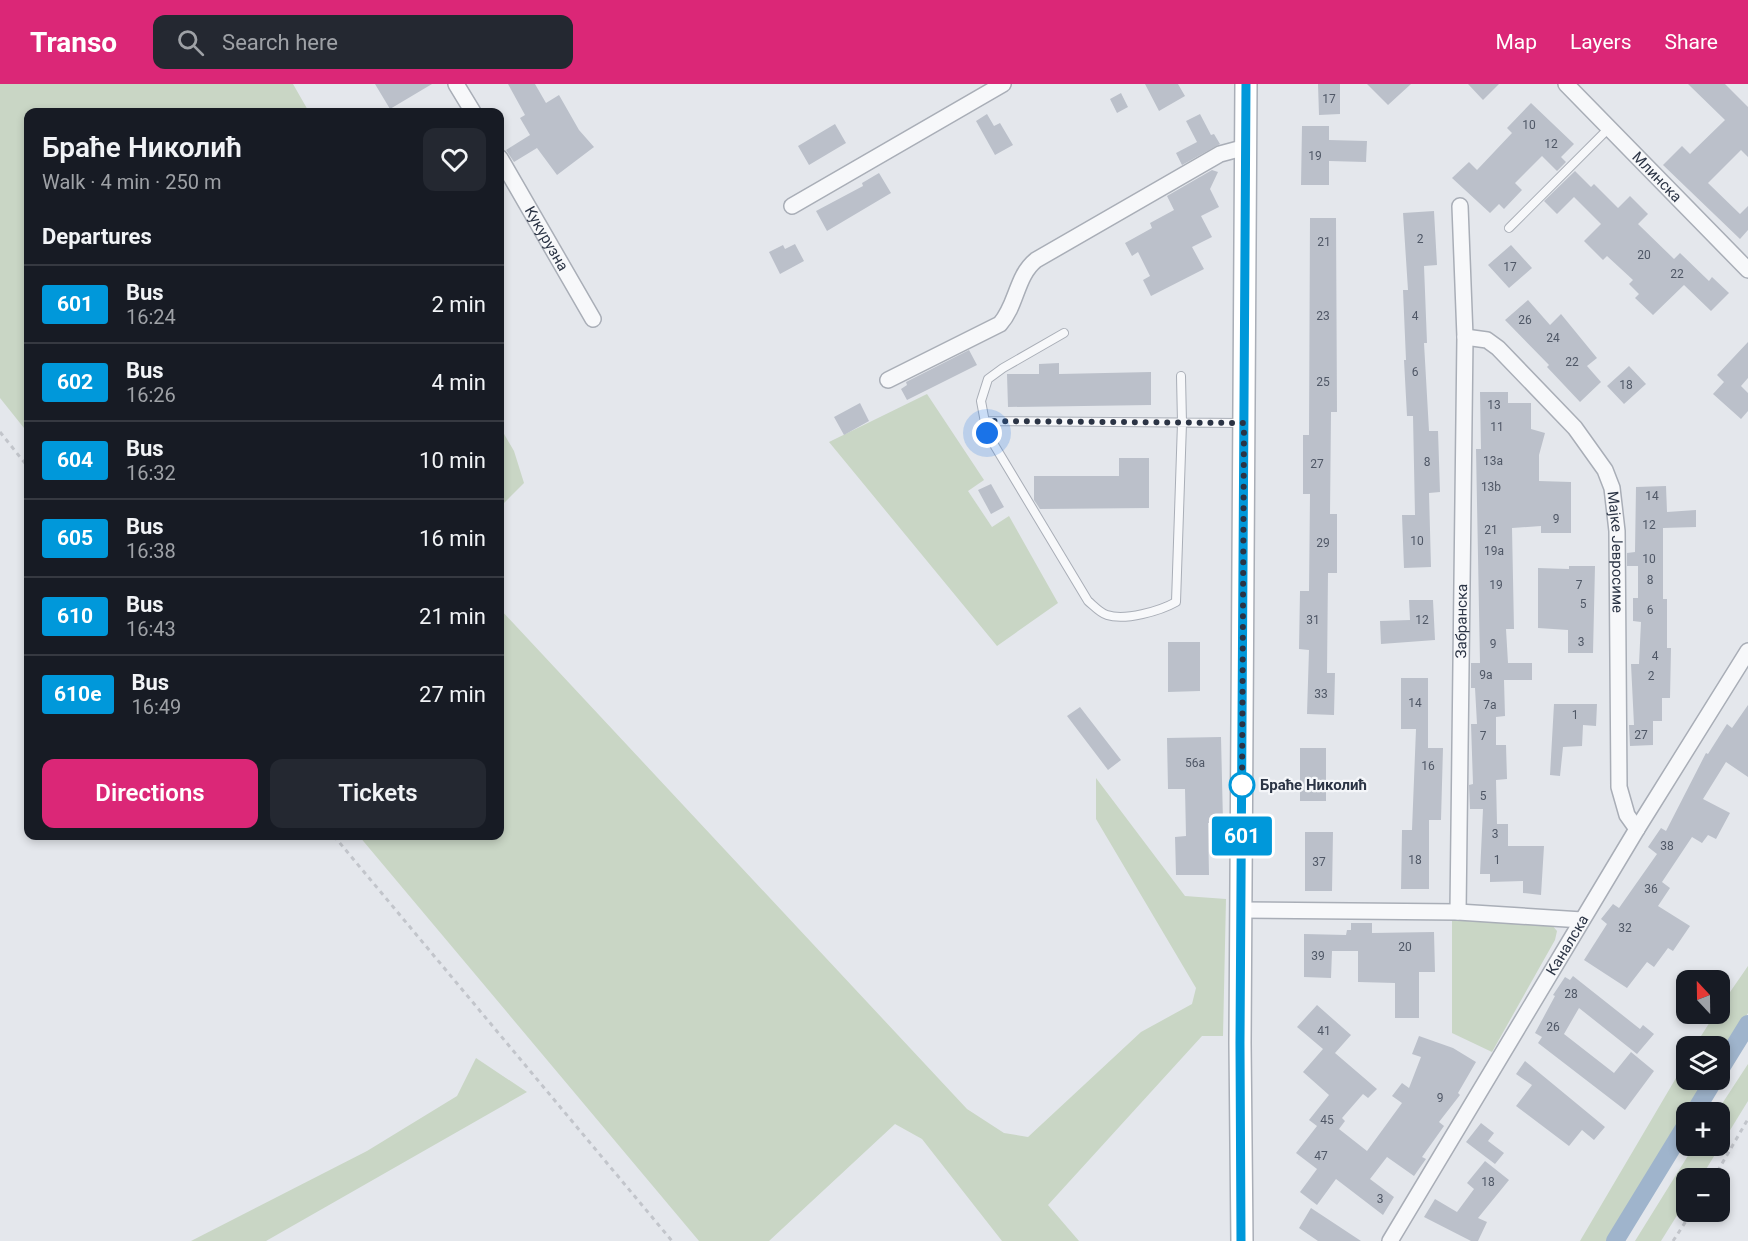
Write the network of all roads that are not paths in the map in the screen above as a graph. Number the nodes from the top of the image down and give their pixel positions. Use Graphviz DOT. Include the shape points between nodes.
graph roads {
  1 [pos="456,84"];
  2 [pos="1003,84"];
  3 [pos="1246,84"];
  4 [pos="1566,84"];
  5 [pos="471,108"];
  6 [pos="1609,128"];
  7 [pos="1246,147"];
  8 [pos="504,165"];
  9 [pos="792,206"];
  10 [pos="1460,206"];
  11 [pos="1509,228"];
  12 [pos="1748,270"];
  13 [pos="593,319"];
  14 [pos="1064,333"];
  15 [pos="1465,337"];
  16 [pos="1181,376"];
  17 [pos="888,380"];
  18 [pos="985,421"];
  19 [pos="1182,423"];
  20 [pos="1244,423"];
  21 [pos="1748,651"];
  22 [pos="1637,829"];
  23 [pos="1242,910"];
  24 [pos="1458,912"];
  25 [pos="1582,920"];
  26 [pos="1242,1241"];
  27 [pos="1390,1241"];
  1 -- 5 [label="street"];
  2 -- 9 [label="street"];
  3 -- 7 [label="main road"];
  4 -- 6 [label="street, Млинска"];
  6 -- 11 [label="lane"];
  6 -- 12 [label="street, Млинска"];
  7 -- 17 [label="street" via="1220,154 1036,260 1024,272 1010,310 1000,324"];
  7 -- 20 [label="main road"];
  8 -- 13 [label="street, Кукурузна"];
  10 -- 15 [label="street, Забранска"];
  14 -- 18 [label="lane" via="988,379 981,400"];
  15 -- 22 [label="street, Мајке Јевросиме" via="1487,340 1498,348 1581,435 1605,470 1612,488 1617,531 1619,787 1627,815"];
  15 -- 24 [label="street, Забранска"];
  16 -- 19 [label="lane"];
  18 -- 19 [label="lane"];
  18 -- 19 [label="lane" via="987,433 1088,601 1107,615 1134,615 1176,602"];
  19 -- 20 [label="lane"];
  20 -- 23 [label="main road"];
  21 -- 22 [label="street, Каналска"];
  22 -- 25 [label="street, Каналска"];
  23 -- 24 [label="street"];
  23 -- 26 [label="main road"];
  24 -- 25 [label="street"];
  25 -- 27 [label="street, Каналска"];
}
